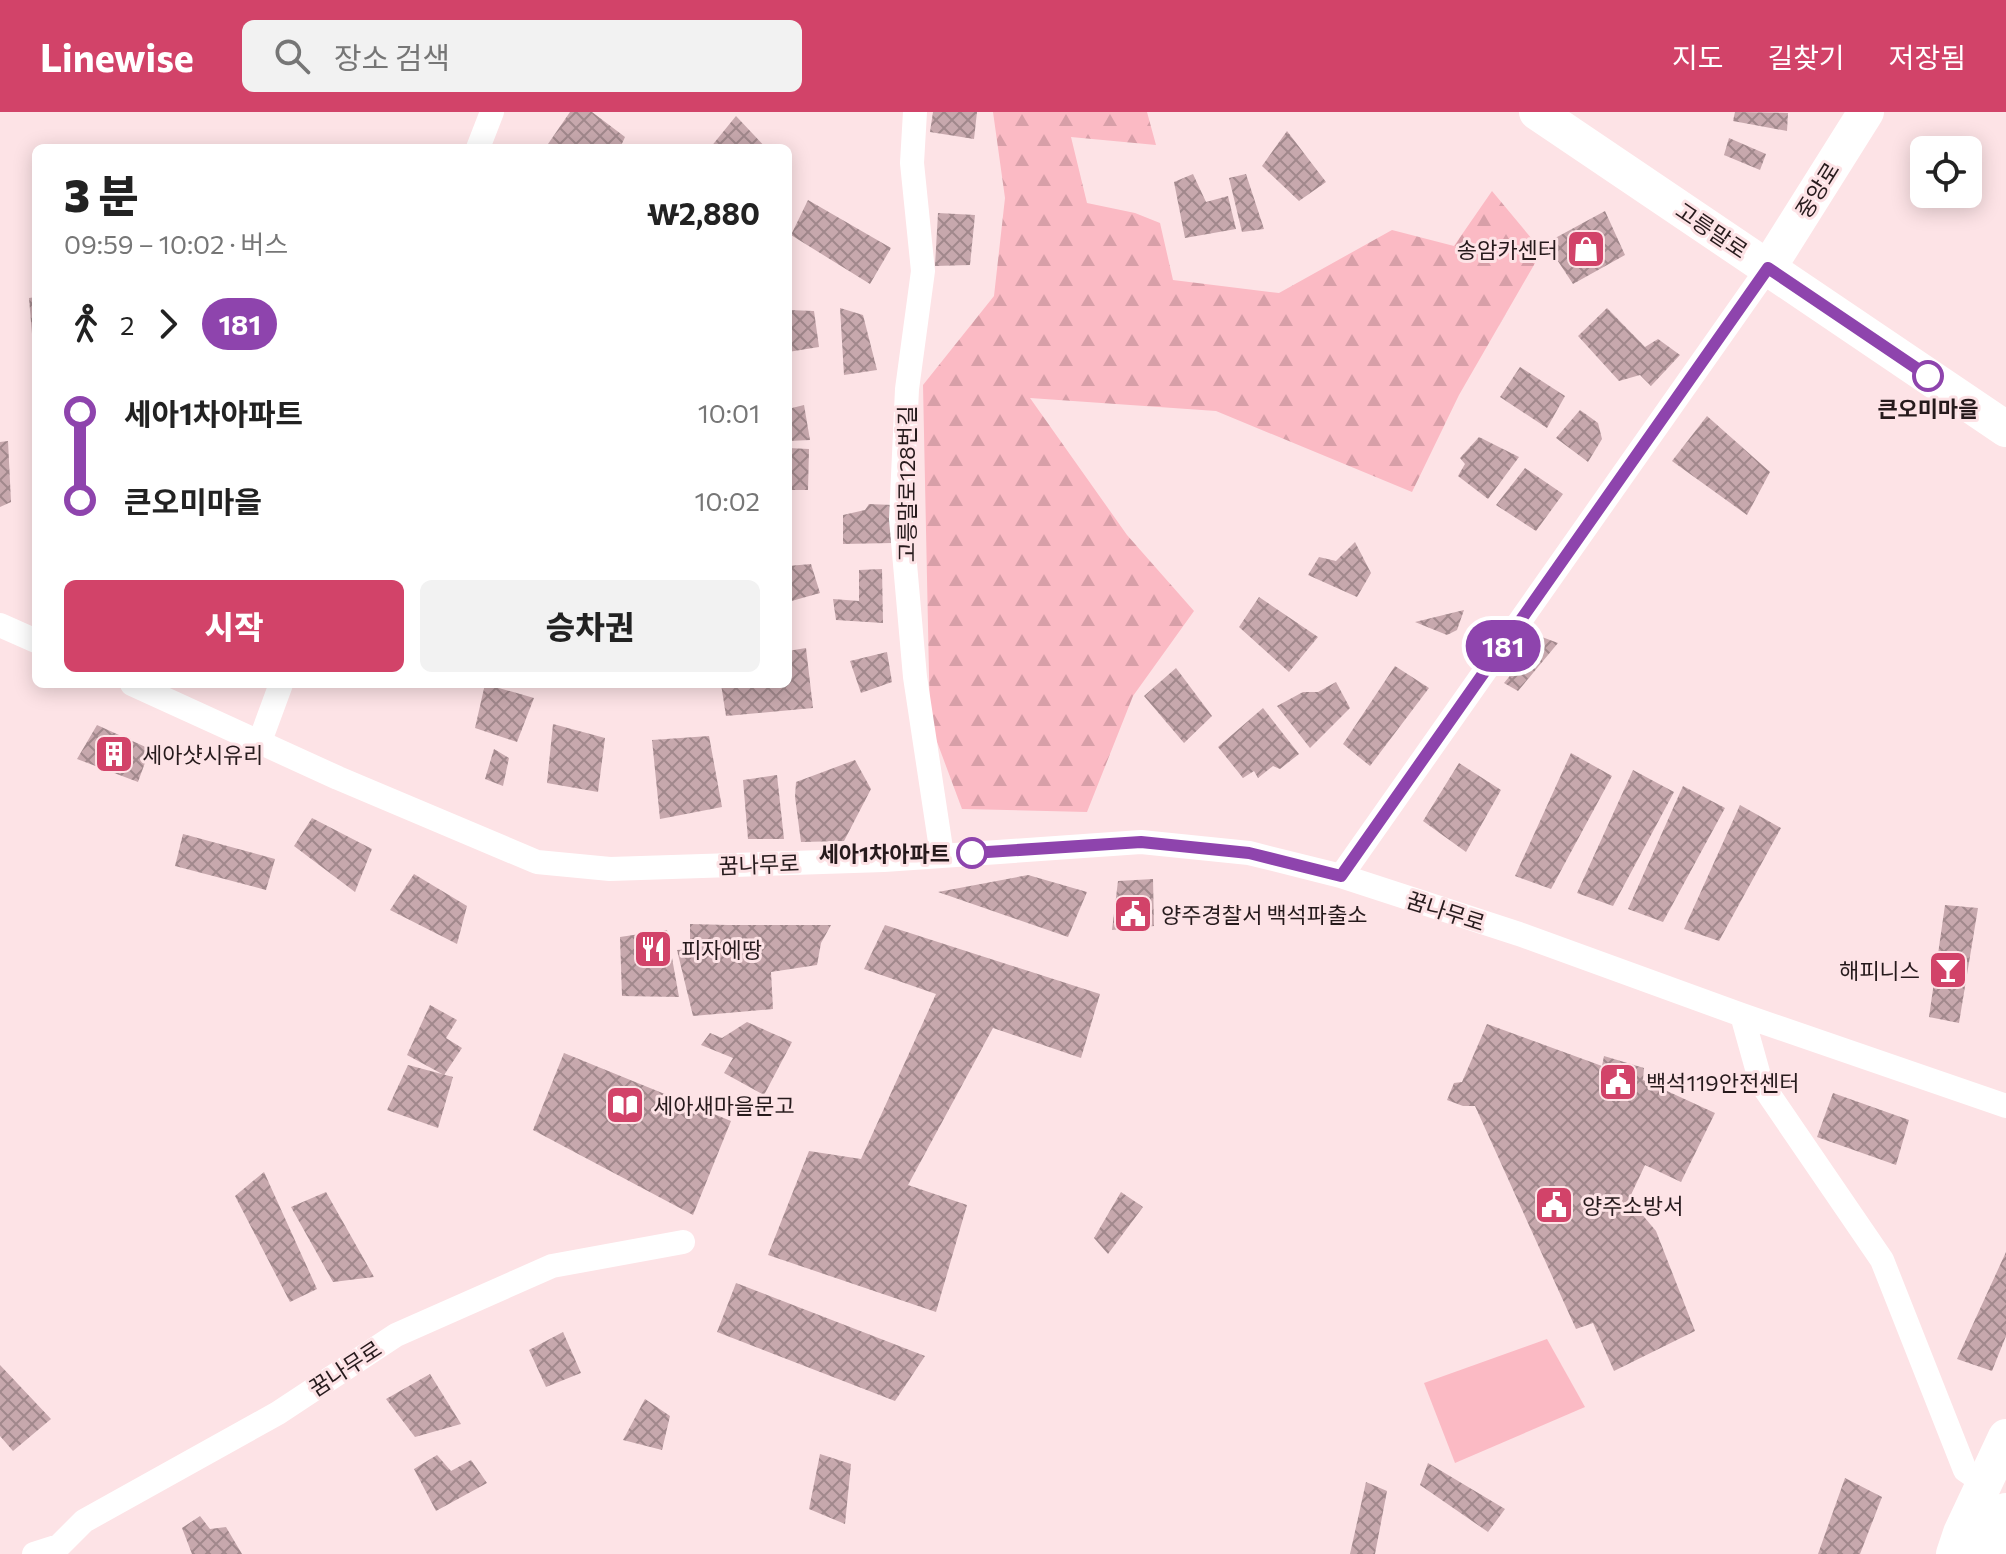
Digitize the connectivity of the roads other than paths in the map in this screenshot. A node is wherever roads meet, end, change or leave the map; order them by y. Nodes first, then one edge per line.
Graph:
1 (492, 112) edge
2 (915, 112) edge
3 (1537, 112) edge
4 (1866, 112) edge
5 (480, 144) edge
6 (1768, 268) junction
7 (2006, 429) edge
8 (0, 625) edge
9 (32, 639) edge
10 (141, 688) edge
11 (280, 688) edge
12 (260, 741) junction
13 (942, 855) junction
14 (1341, 876) junction
15 (1742, 1015) junction
16 (2006, 1106) edge
17 (683, 1242) dead end
18 (2006, 1437) edge
19 (1984, 1483) junction
20 (2006, 1511) edge
21 (34, 1554) edge
22 (1954, 1554) edge
23 (1988, 1554) edge

1 - 5 street
2 - 13 street, 고릉말로128번길
3 - 6 street, 고릉말로
4 - 6 street, 중앙로
6 - 7 street, 고릉말로
6 - 14 street
8 - 9 street
10 - 12 street, 꿈나무로
11 - 12 street
12 - 13 street, 꿈나무로
13 - 14 street, 꿈나무로
14 - 15 street, 꿈나무로
15 - 16 street, 꿈나무로
15 - 19 street
17 - 21 street, 꿈나무로
18 - 19 street
19 - 22 street
20 - 23 street

